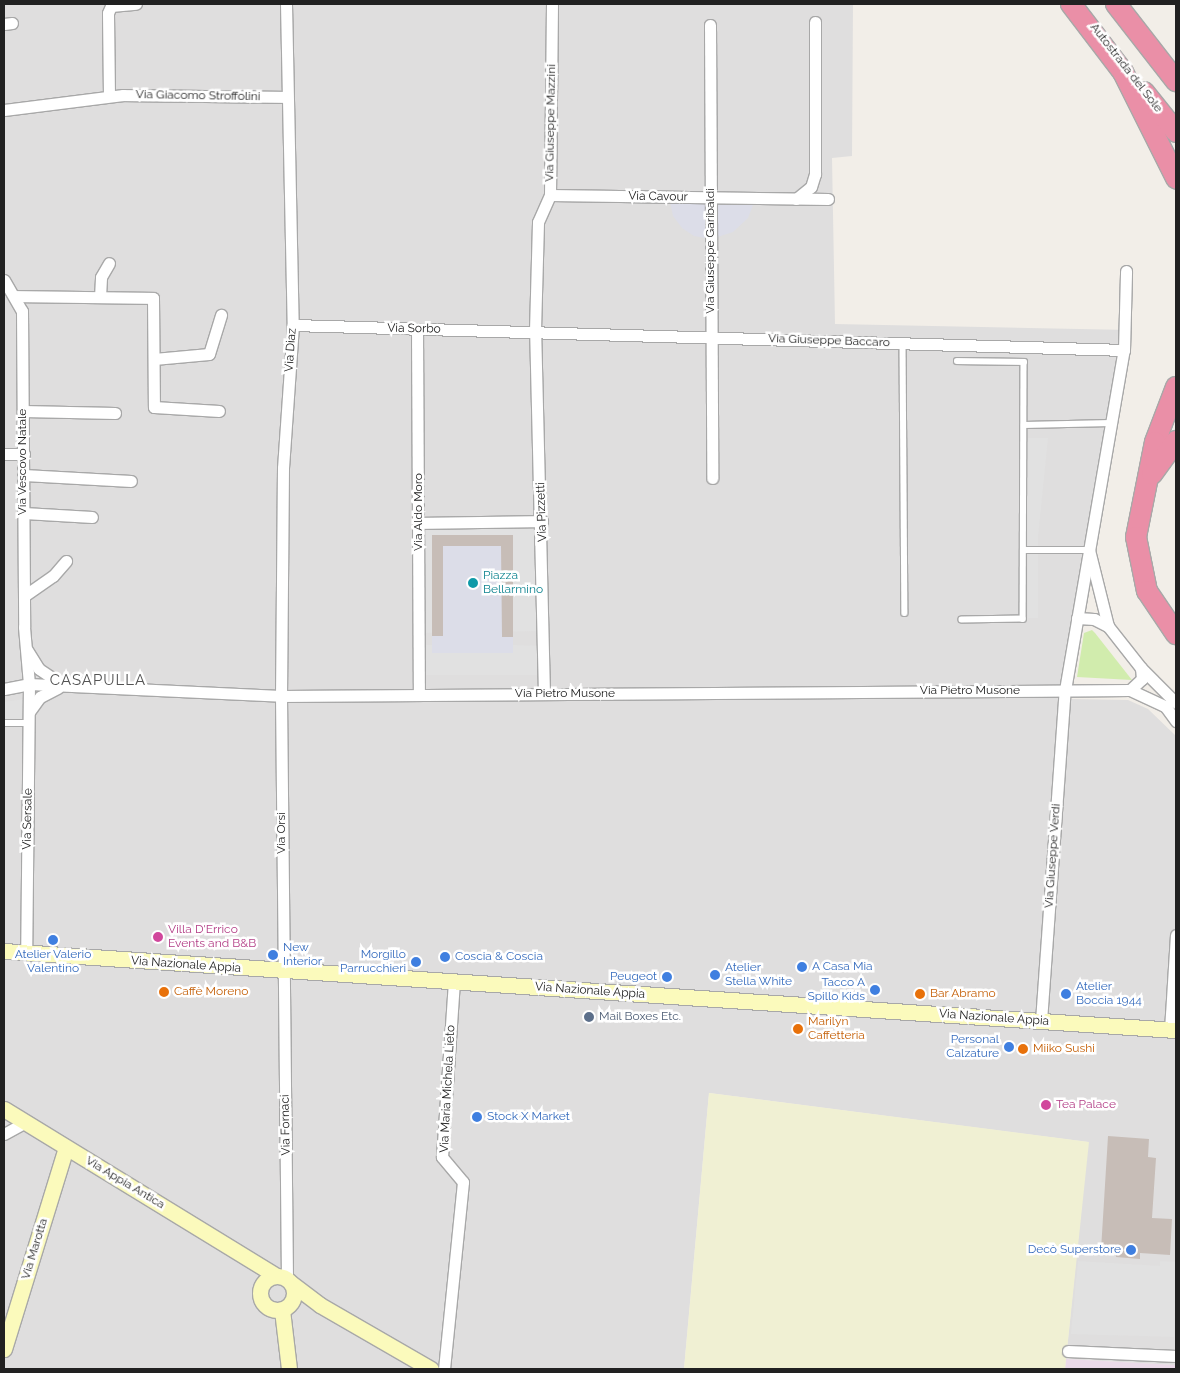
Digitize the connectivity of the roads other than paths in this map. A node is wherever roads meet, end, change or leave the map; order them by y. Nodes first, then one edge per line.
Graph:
1 (136, 4) edge
2 (286, 4) edge
3 (552, 4) edge
4 (1073, 4) edge
5 (1116, 4) edge
6 (1128, 4) edge
7 (815, 22) dead end
8 (710, 25) dead end
9 (1176, 62) edge
10 (1176, 80) edge
11 (109, 96) junction
12 (287, 97) junction
13 (4, 110) edge
14 (1176, 132) edge
15 (1176, 178) edge
16 (550, 195) junction
17 (711, 198) junction
18 (796, 199) junction
19 (828, 199) dead end
20 (109, 263) dead end
21 (1126, 271) dead end
22 (4, 280) edge
23 (15, 296) junction
24 (100, 297) junction
25 (222, 315) dead end
26 (293, 325) junction
27 (417, 330) junction
28 (535, 330) junction
29 (711, 336) junction
30 (903, 344) junction
31 (1124, 350) junction
32 (154, 359) junction
33 (958, 361) dead end
34 (1176, 387) edge
35 (23, 411) junction
36 (219, 411) dead end
37 (115, 413) dead end
38 (1111, 423) junction
39 (1024, 425) junction
40 (1176, 441) edge
41 (4, 454) edge
42 (24, 454) junction
43 (24, 475) junction
44 (712, 478) dead end
45 (1147, 480) junction
46 (130, 481) dead end
47 (24, 513) junction
48 (92, 517) dead end
49 (542, 521) junction
50 (420, 523) junction
51 (1023, 550) junction
52 (1089, 550) junction
53 (66, 561) dead end
54 (24, 596) junction
55 (905, 613) dead end
56 (1077, 618) junction
57 (962, 620) dead end
58 (1108, 626) junction
59 (1176, 634) edge
60 (26, 649) junction
61 (1141, 668) junction
62 (29, 684) junction
63 (1160, 684) junction
64 (64, 686) junction
65 (4, 689) edge
66 (1065, 690) junction
67 (1130, 690) junction
68 (1176, 692) edge
69 (419, 694) junction
70 (544, 694) junction
71 (281, 696) junction
72 (1176, 703) edge
73 (29, 718) junction
74 (1176, 721) edge
75 (4, 723) edge
76 (1176, 934) edge
77 (4, 951) edge
78 (26, 954) junction
79 (283, 970) junction
80 (454, 982) junction
81 (1041, 1021) junction
82 (1173, 1030) edge
83 (4, 1109) edge
84 (26, 1122) junction
85 (4, 1134) edge
86 (66, 1148) junction
87 (244, 1260) junction
88 (285, 1279) junction
89 (262, 1285) junction
90 (294, 1298) junction
91 (320, 1305) junction
92 (282, 1310) junction
93 (4, 1349) edge
94 (1068, 1351) dead end
95 (1176, 1356) edge
96 (289, 1369) edge
97 (431, 1369) edge
98 (444, 1369) edge

1 - 11 street
2 - 12 street, Via Diaz
3 - 16 street, Via Giuseppe Mazzini
4 - 14 highway, Autostrada del Sole
4 - 15 highway
5 - 10 highway
6 - 9 highway
7 - 18 street
8 - 17 street, Via Giuseppe Garibaldi
11 - 12 street, Via Giacomo Stroffolini
11 - 13 street, Via Giacomo Stroffolini
12 - 26 street, Via Diaz
16 - 17 street, Via Cavour
16 - 28 street, Via Giuseppe Mazzini
17 - 18 street, Via Cavour
17 - 29 street, Via Giuseppe Garibaldi
18 - 19 street, Via Cavour
20 - 24 street
21 - 31 street
22 - 23 street, Via Vescovo Natale
23 - 24 street
23 - 35 street, Via Vescovo Natale
24 - 32 street
25 - 32 street
26 - 27 street, Via Sorbo
26 - 71 street, Via Diaz
27 - 28 street, Via Sorbo
27 - 50 street, Via Aldo Moro
28 - 29 street, Via Giuseppe Baccaro
28 - 49 street, Via Pizzetti
29 - 30 street, Via Giuseppe Baccaro
29 - 44 street, Via Giuseppe Garibaldi
30 - 31 street, Via Giuseppe Baccaro
30 - 55 lane
31 - 38 street
32 - 36 street
33 - 39 lane
34 - 45 highway
35 - 37 street
35 - 42 street, Via Vescovo Natale
38 - 39 lane
38 - 52 street
39 - 51 lane
40 - 45 highway
41 - 42 street
42 - 43 street, Via Vescovo Natale
43 - 46 street
43 - 47 street, Via Vescovo Natale
45 - 59 highway
47 - 48 street
47 - 54 street, Via Vescovo Natale
49 - 50 street
49 - 70 street, Via Pizzetti
50 - 69 street, Via Aldo Moro
51 - 52 lane
51 - 57 lane
52 - 56 street
52 - 58 street
53 - 54 street
54 - 60 street, Via Vescovo Natale
56 - 58 street
56 - 66 street
58 - 61 street
60 - 62 street, Via Vescovo Natale
60 - 64 street
61 - 63 street
61 - 67 street
62 - 64 street, Via Pietro Musone
62 - 65 street, Via Pietro Musone
62 - 73 street, Via Sersale
63 - 68 street
63 - 72 street
64 - 71 street, Via Pietro Musone
64 - 73 street, Via Pietro Musone
66 - 67 street, Via Pietro Musone
66 - 70 street, Via Pietro Musone
66 - 81 street, Via Giuseppe Verdi
67 - 74 street
69 - 70 street, Via Pietro Musone
69 - 71 street, Via Pietro Musone
71 - 79 street, Via Orsi
73 - 75 lane
73 - 78 street, Via Sersale
76 - 82 street
77 - 78 main road, Via Nazionale Appia
78 - 79 main road, Via Nazionale Appia
79 - 80 main road, Via Nazionale Appia
79 - 88 street, Via Fornaci
80 - 81 main road, Via Nazionale Appia
80 - 98 street, Via Maria Michela Lieto
81 - 82 main road, Via Nazionale Appia
83 - 84 main road, Via Appia Antica
84 - 85 street
84 - 86 main road, Via Appia Antica
86 - 87 main road, Via Appia Antica
86 - 93 main road, Via Marotta
87 - 88 main road, Via Appia Antica
87 - 89 main road, Via Appia Antica
88 - 89 main road
88 - 90 main road
88 - 91 main road, Via Appia Antica
89 - 92 main road, Via Appia Antica
90 - 91 main road, Via Appia Antica
90 - 92 main road
91 - 97 main road, Via Appia Antica
92 - 96 main road
94 - 95 street

